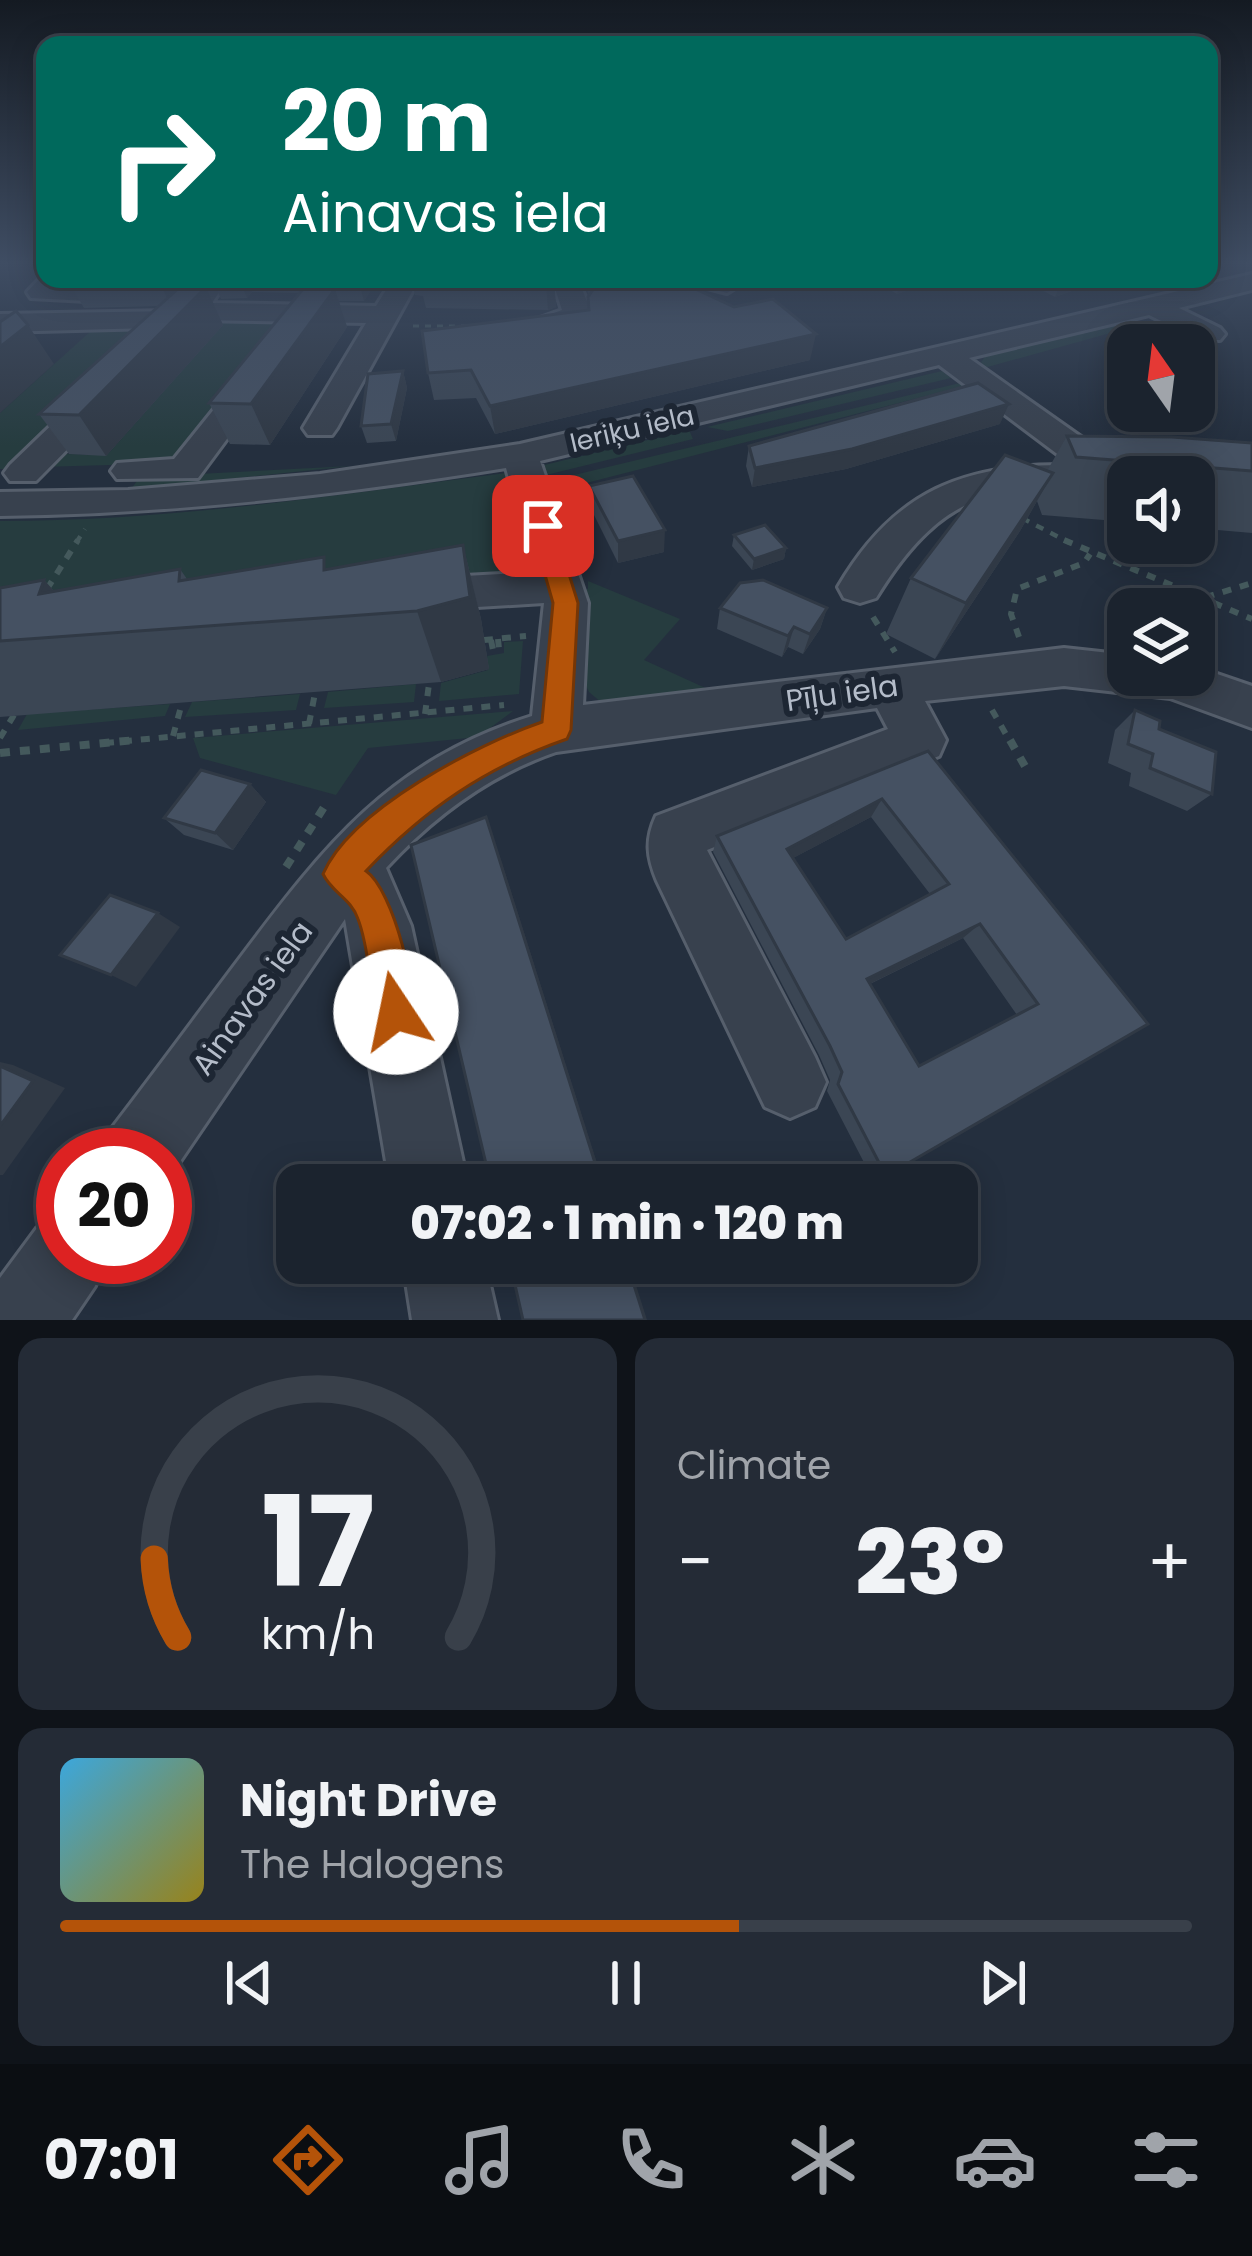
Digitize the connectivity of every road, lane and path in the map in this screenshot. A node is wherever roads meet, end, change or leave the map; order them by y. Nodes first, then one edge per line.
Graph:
1 (0, 323) edge
2 (55, 323) edge
3 (169, 323) edge
4 (299, 323) edge
5 (385, 323) edge
6 (514, 323) edge
7 (561, 323) edge
8 (1128, 323) edge
9 (47, 324) junction
10 (542, 327) joint
11 (13, 352) edge
12 (959, 366) junction
13 (320, 428) dead end
14 (520, 455) junction
15 (1107, 470) edge
16 (1107, 479) edge
17 (8, 484) edge
18 (110, 502) junction
19 (1037, 524) edge
20 (1090, 554) junction
21 (1252, 583) edge
22 (562, 586) junction
23 (860, 587) joint
24 (1182, 588) edge
25 (1215, 595) edge
26 (42, 598) edge
27 (370, 598) edge
28 (1215, 602) edge
29 (1252, 619) edge
30 (1040, 668) junction
31 (1107, 673) edge
32 (971, 676) junction
33 (429, 684) dead end
34 (903, 684) junction
35 (315, 692) dead end
36 (1215, 693) edge
37 (182, 703) dead end
38 (1252, 706) edge
39 (425, 714) junction
40 (14, 715) dead end
41 (557, 720) junction
42 (309, 725) junction
43 (173, 736) junction
44 (0, 737) edge
45 (0, 753) edge
46 (1026, 768) dead end
47 (340, 874) junction
48 (790, 1082) dead end
49 (158, 1128) edge
50 (425, 1164) edge
51 (47, 1284) edge
52 (448, 1284) edge
53 (21, 1320) edge
54 (455, 1320) edge

1 - 9 street
2 - 9 street
3 - 17 street
4 - 17 street
5 - 13 street
6 - 10 path
7 - 10 street
8 - 12 street, Ieriķu iela
9 - 11 street
12 - 14 street, Ieriķu iela
12 - 15 street
14 - 18 street, Ieriķu iela
14 - 22 street
16 - 23 street
17 - 18 street, Ieriķu iela
18 - 26 path
19 - 20 path
20 - 24 path
20 - 30 path
21 - 25 path
22 - 27 street
22 - 41 street
23 - 34 path
28 - 29 path
30 - 31 street, Pīļu iela
30 - 32 street, Pīļu iela
32 - 34 street, Pīļu iela
32 - 46 path
33 - 39 path
34 - 41 street, Pīļu iela
34 - 48 street
35 - 42 path
36 - 38 street
37 - 43 path
39 - 41 path
39 - 42 path
40 - 44 path
41 - 47 street, Ainavas iela
42 - 43 path
43 - 45 path
47 - 49 street, Ainavas iela
47 - 50 street
51 - 53 street
52 - 54 street

